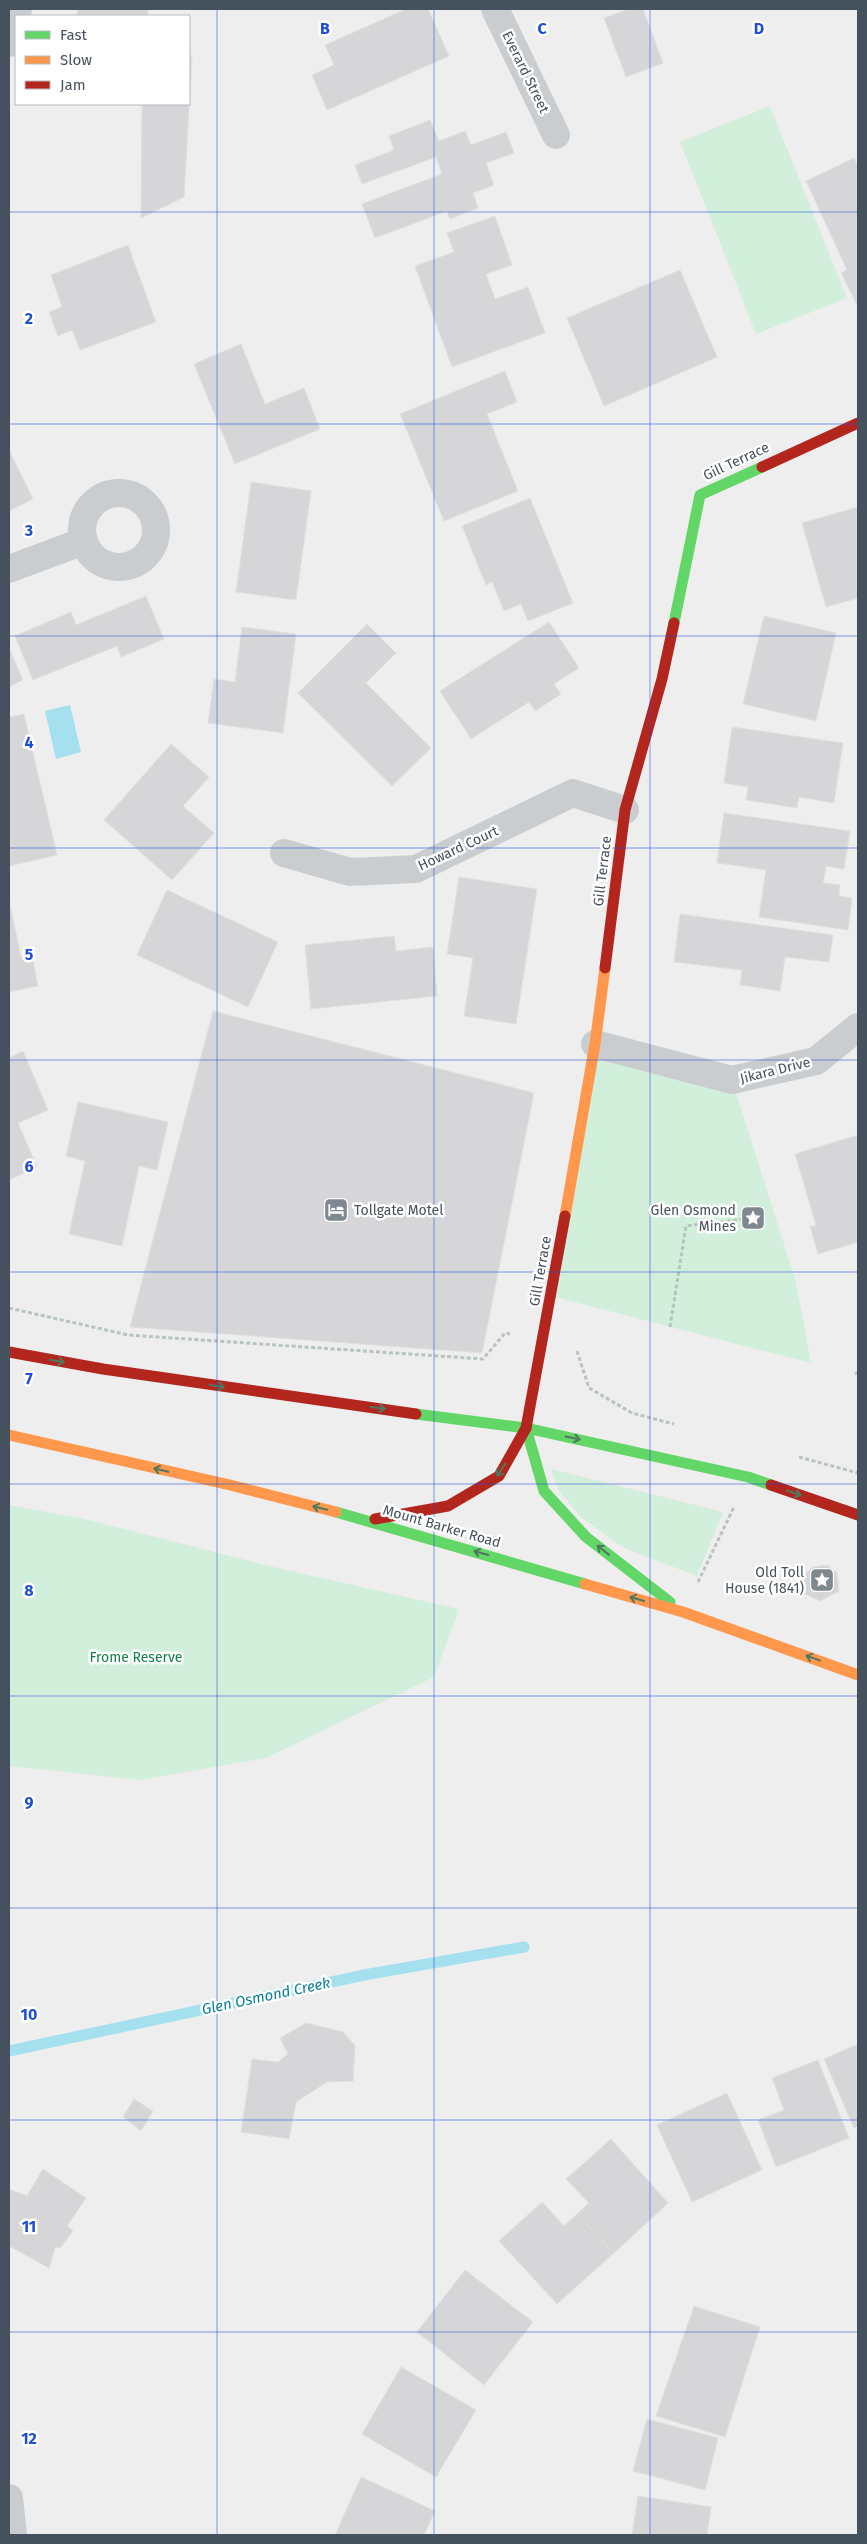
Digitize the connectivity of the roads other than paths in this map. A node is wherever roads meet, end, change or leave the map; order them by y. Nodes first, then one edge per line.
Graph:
1 (495, 9) edge
2 (15, 20) edge
3 (9, 43) edge
4 (556, 135) dead end
5 (858, 423) edge
6 (84, 541) dead end
7 (9, 569) edge
8 (625, 810) junction
9 (284, 853) dead end
10 (858, 1027) edge
11 (595, 1044) junction
12 (9, 1352) edge
13 (526, 1428) junction
14 (9, 1436) edge
15 (858, 1515) edge
16 (367, 1520) junction
17 (683, 1612) junction
18 (858, 1675) edge
19 (9, 2498) edge
20 (13, 2535) edge

1 - 4 street, Everard Street
2 - 3 street
5 - 8 main road, Gill Terrace
6 - 7 street
8 - 9 street, Howard Court
8 - 11 main road, Gill Terrace
10 - 11 street, Jikara Drive
11 - 13 main road, Gill Terrace
12 -> 13 main road
13 -> 15 main road
13 -> 16 main road
17 -> 13 main road
16 -> 14 main road, Mount Barker Road
17 -> 16 main road, Mount Barker Road
18 -> 17 main road, Mount Barker Road
19 - 20 street

